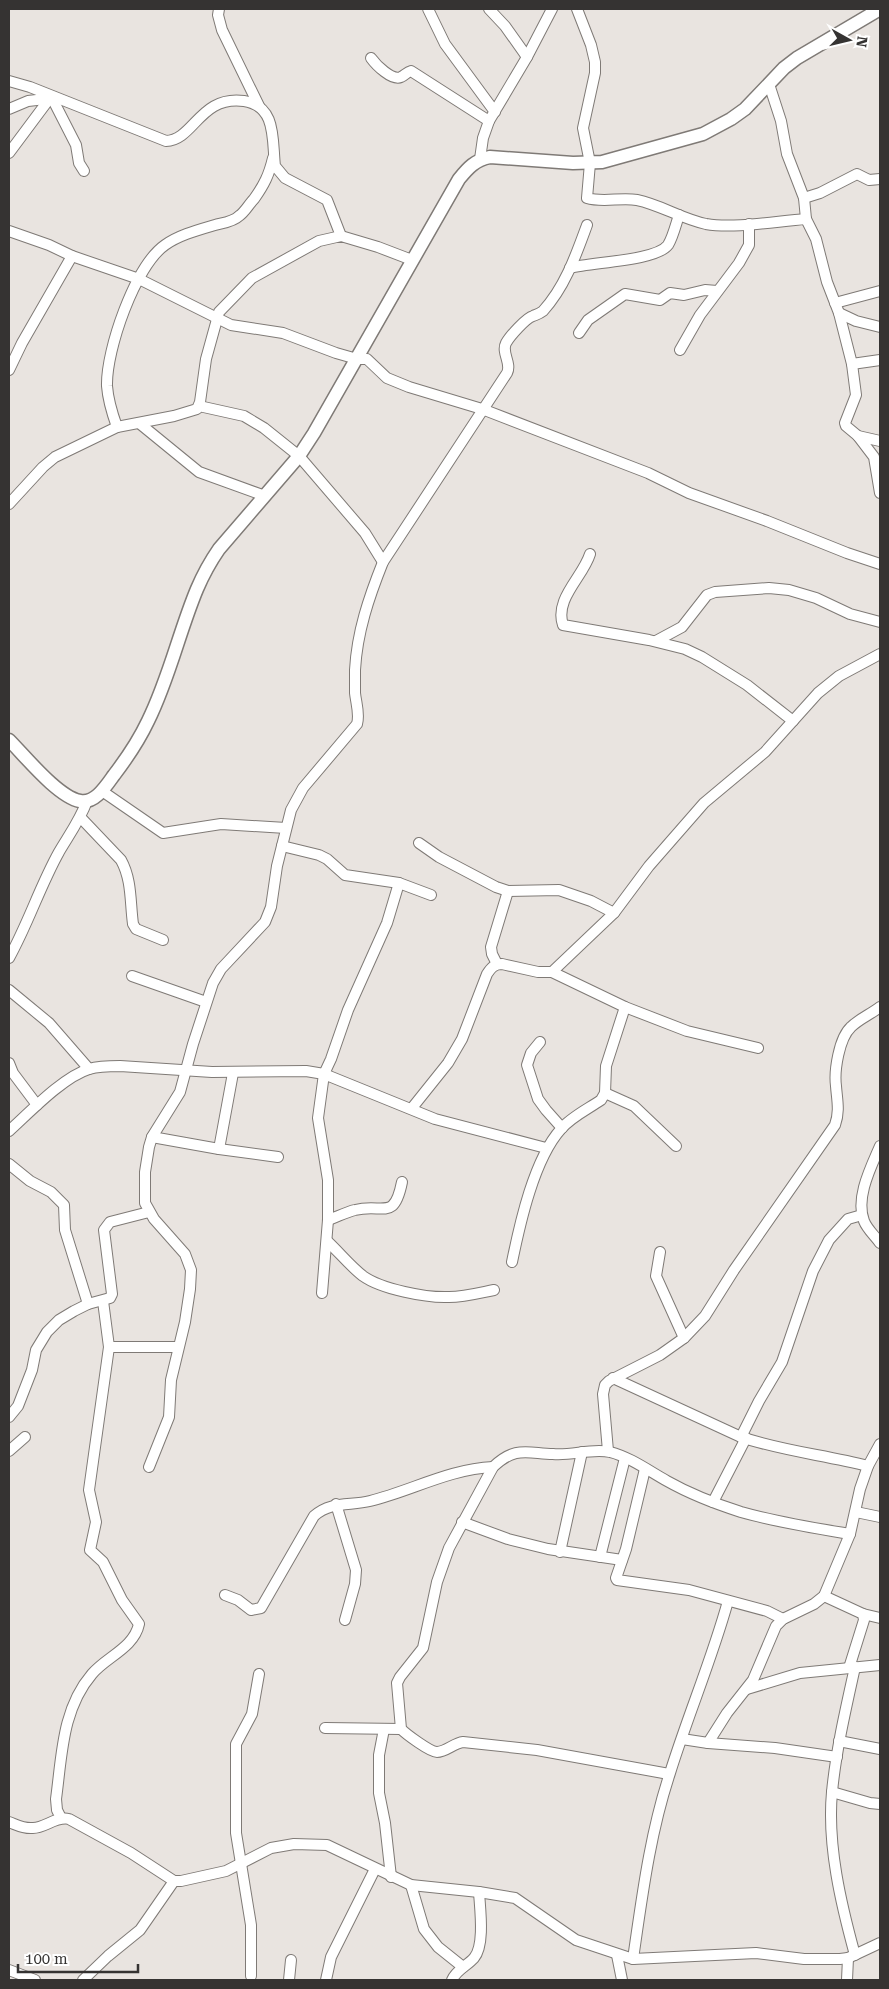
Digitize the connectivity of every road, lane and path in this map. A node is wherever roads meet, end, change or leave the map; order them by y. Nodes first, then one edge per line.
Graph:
1 (219, 9) edge
2 (428, 9) edge
3 (489, 9) edge
4 (552, 9) edge
5 (577, 9) edge
6 (880, 9) edge
7 (526, 57) junction
8 (372, 58) dead end
9 (9, 81) edge
10 (769, 84) junction
11 (52, 98) junction
12 (259, 106) junction
13 (9, 109) edge
14 (492, 117) junction
15 (9, 153) edge
16 (274, 153) junction
17 (480, 159) junction
18 (590, 163) junction
19 (84, 172) dead end
20 (880, 179) edge
21 (804, 198) junction
22 (679, 215) junction
23 (806, 219) junction
24 (749, 224) junction
25 (587, 225) dead end
26 (9, 231) edge
27 (341, 236) junction
28 (72, 256) junction
29 (412, 260) junction
30 (570, 268) junction
31 (139, 279) junction
32 (717, 291) junction
33 (880, 291) edge
34 (835, 303) junction
35 (839, 313) junction
36 (216, 318) junction
37 (880, 327) edge
38 (579, 333) dead end
39 (680, 350) dead end
40 (357, 359) junction
41 (880, 360) edge
42 (852, 364) junction
43 (9, 370) edge
44 (199, 406) junction
45 (482, 409) junction
46 (140, 423) junction
47 (117, 426) junction
48 (858, 436) junction
49 (880, 441) edge
50 (299, 456) junction
51 (880, 493) edge
52 (265, 496) junction
53 (9, 504) edge
54 (590, 554) dead end
55 (383, 562) junction
56 (880, 564) edge
57 (880, 622) edge
58 (656, 641) junction
59 (880, 654) edge
60 (793, 721) junction
61 (9, 740) edge
62 (102, 791) junction
63 (87, 801) junction
64 (81, 818) junction
65 (286, 828) junction
66 (419, 843) dead end
67 (282, 846) junction
68 (399, 884) junction
69 (508, 891) junction
70 (431, 895) dead end
71 (614, 913) junction
72 (13, 940) edge
73 (164, 940) dead end
74 (9, 958) edge
75 (497, 964) junction
76 (552, 972) junction
77 (132, 976) dead end
78 (9, 990) edge
79 (206, 1002) junction
80 (625, 1007) junction
81 (880, 1007) edge
82 (540, 1042) dead end
83 (758, 1048) dead end
84 (9, 1063) edge
85 (89, 1069) junction
86 (186, 1070) junction
87 (233, 1073) junction
88 (324, 1074) junction
89 (605, 1093) junction
90 (37, 1105) junction
91 (412, 1108) junction
92 (562, 1128) junction
93 (9, 1132) edge
94 (152, 1137) junction
95 (676, 1146) dead end
96 (880, 1146) edge
97 (546, 1148) junction
98 (219, 1149) junction
99 (278, 1156) dead end
100 (9, 1164) edge
101 (402, 1182) dead end
102 (149, 1212) junction
103 (862, 1215) junction
104 (328, 1220) junction
105 (327, 1241) junction
106 (880, 1243) edge
107 (660, 1252) dead end
108 (512, 1262) dead end
109 (494, 1290) dead end
110 (322, 1293) dead end
111 (103, 1301) junction
112 (88, 1304) junction
113 (684, 1338) junction
114 (109, 1346) junction
115 (178, 1347) junction
116 (613, 1378) junction
117 (9, 1417) edge
118 (25, 1437) dead end
119 (743, 1438) junction
120 (880, 1444) edge
121 (9, 1451) edge
122 (608, 1451) junction
123 (582, 1452) junction
124 (625, 1458) junction
125 (149, 1466) dead end
126 (868, 1466) junction
127 (493, 1467) junction
128 (645, 1469) junction
129 (713, 1502) junction
130 (336, 1504) junction
131 (856, 1512) junction
132 (880, 1517) edge
133 (462, 1522) junction
134 (850, 1534) junction
135 (560, 1552) junction
136 (600, 1557) junction
137 (622, 1560) junction
138 (225, 1595) dead end
139 (824, 1596) junction
140 (728, 1601) junction
141 (864, 1614) junction
142 (880, 1618) edge
143 (783, 1619) junction
144 (345, 1620) dead end
145 (880, 1665) edge
146 (852, 1667) junction
147 (259, 1674) dead end
148 (747, 1689) junction
149 (325, 1728) dead end
150 (384, 1729) junction
151 (401, 1729) junction
152 (682, 1739) junction
153 (839, 1741) junction
154 (708, 1743) junction
155 (880, 1749) edge
156 (837, 1757) junction
157 (669, 1774) junction
158 (832, 1792) junction
159 (880, 1804) edge
160 (61, 1818) junction
161 (9, 1822) edge
162 (240, 1864) junction
163 (375, 1869) junction
164 (390, 1877) junction
165 (174, 1880) junction
166 (411, 1885) junction
167 (479, 1892) junction
168 (880, 1943) edge
169 (617, 1955) junction
170 (851, 1957) junction
171 (633, 1959) junction
172 (291, 1960) dead end
173 (464, 1967) junction
174 (9, 1970) edge
175 (251, 1976) dead end
176 (35, 1980) edge
177 (83, 1980) edge
178 (288, 1980) edge
179 (326, 1980) edge
180 (452, 1980) edge
181 (622, 1980) edge
182 (847, 1980) edge

1 - 12 street
2 - 14 street
3 - 7 street
4 - 7 street
5 - 18 street
6 - 10 street
7 - 14 street
8 - 14 street
9 - 11 street
10 - 18 street
10 - 21 street
11 - 12 street
11 - 13 street
11 - 15 street
11 - 19 street
12 - 16 street
14 - 17 street
16 - 27 street
16 - 31 street
17 - 18 street
17 - 29 street
18 - 22 street
20 - 21 street
21 - 23 street
22 - 24 street
22 - 30 street
23 - 24 street
23 - 34 street
24 - 32 street
25 - 30 street
26 - 28 street
27 - 29 street
27 - 36 street
28 - 31 street
28 - 43 street
29 - 40 street
30 - 45 street
31 - 36 street
31 - 47 street
32 - 38 street
32 - 39 street
33 - 34 street
34 - 35 street
35 - 37 street
35 - 42 street
36 - 40 street
36 - 44 street
40 - 45 street
40 - 50 street
41 - 42 street
42 - 48 street
44 - 46 street
44 - 50 street
45 - 55 street
45 - 56 street
46 - 47 street
46 - 52 street
47 - 53 street
48 - 49 street
48 - 51 street
50 - 52 street
50 - 55 street
52 - 62 street
54 - 58 street
55 - 65 street
57 - 58 street
58 - 60 street
59 - 60 street
60 - 71 street
61 - 63 street
62 - 63 street
62 - 65 street
63 - 64 street
64 - 72 street
64 - 73 street
65 - 67 street
66 - 69 street
67 - 68 street
67 - 79 street
68 - 70 street
68 - 88 street
69 - 71 street
69 - 75 street
71 - 76 street
72 - 74 street
75 - 76 street
75 - 91 street
76 - 80 street
77 - 79 street
78 - 85 street
79 - 86 street
80 - 83 street
80 - 89 street
81 - 113 street
82 - 92 street
84 - 90 street
85 - 86 street
85 - 90 street
86 - 87 street
86 - 94 street
87 - 88 street
87 - 98 street
88 - 91 street
88 - 104 street
89 - 92 street
89 - 95 street
90 - 93 street
91 - 97 street
92 - 97 street
94 - 98 street
94 - 102 street
96 - 103 street
97 - 108 street
98 - 99 street
100 - 112 street
101 - 104 street
102 - 111 street
102 - 115 street
103 - 106 street
103 - 119 street
104 - 105 street
105 - 109 street
105 - 110 street
107 - 113 street
111 - 112 street
111 - 114 street
112 - 117 street
113 - 116 street
114 - 115 street
114 - 160 street
115 - 125 street
116 - 119 street
116 - 122 street
118 - 121 street
119 - 126 street
119 - 129 street
120 - 126 street
122 - 123 street
122 - 124 street
123 - 127 street
123 - 135 street
124 - 128 street
124 - 136 street
126 - 131 street
127 - 130 street
127 - 133 street
128 - 129 street
128 - 137 street
129 - 134 street
130 - 138 street
130 - 144 street
131 - 132 street
131 - 134 street
133 - 135 street
133 - 151 street
134 - 139 street
135 - 136 street
136 - 137 street
137 - 140 street
139 - 141 street
139 - 143 street
140 - 143 street
140 - 152 street
141 - 142 street
141 - 146 street
143 - 148 street
145 - 146 street
146 - 148 street
146 - 153 street
147 - 162 street
148 - 154 street
149 - 150 street
150 - 151 street
150 - 164 street
151 - 157 street
152 - 154 street
152 - 157 street
153 - 155 street
153 - 156 street
154 - 156 street
156 - 158 street
157 - 171 street
158 - 159 street
158 - 170 street
160 - 161 street
160 - 165 street
162 - 163 street
162 - 165 street
162 - 175 street
163 - 164 street
163 - 179 street
164 - 166 street
165 - 177 street
166 - 167 street
166 - 173 street
167 - 169 street
167 - 173 street
168 - 170 street
169 - 171 street
169 - 181 street
170 - 171 street
170 - 182 street
172 - 178 street
173 - 180 street
174 - 176 street

